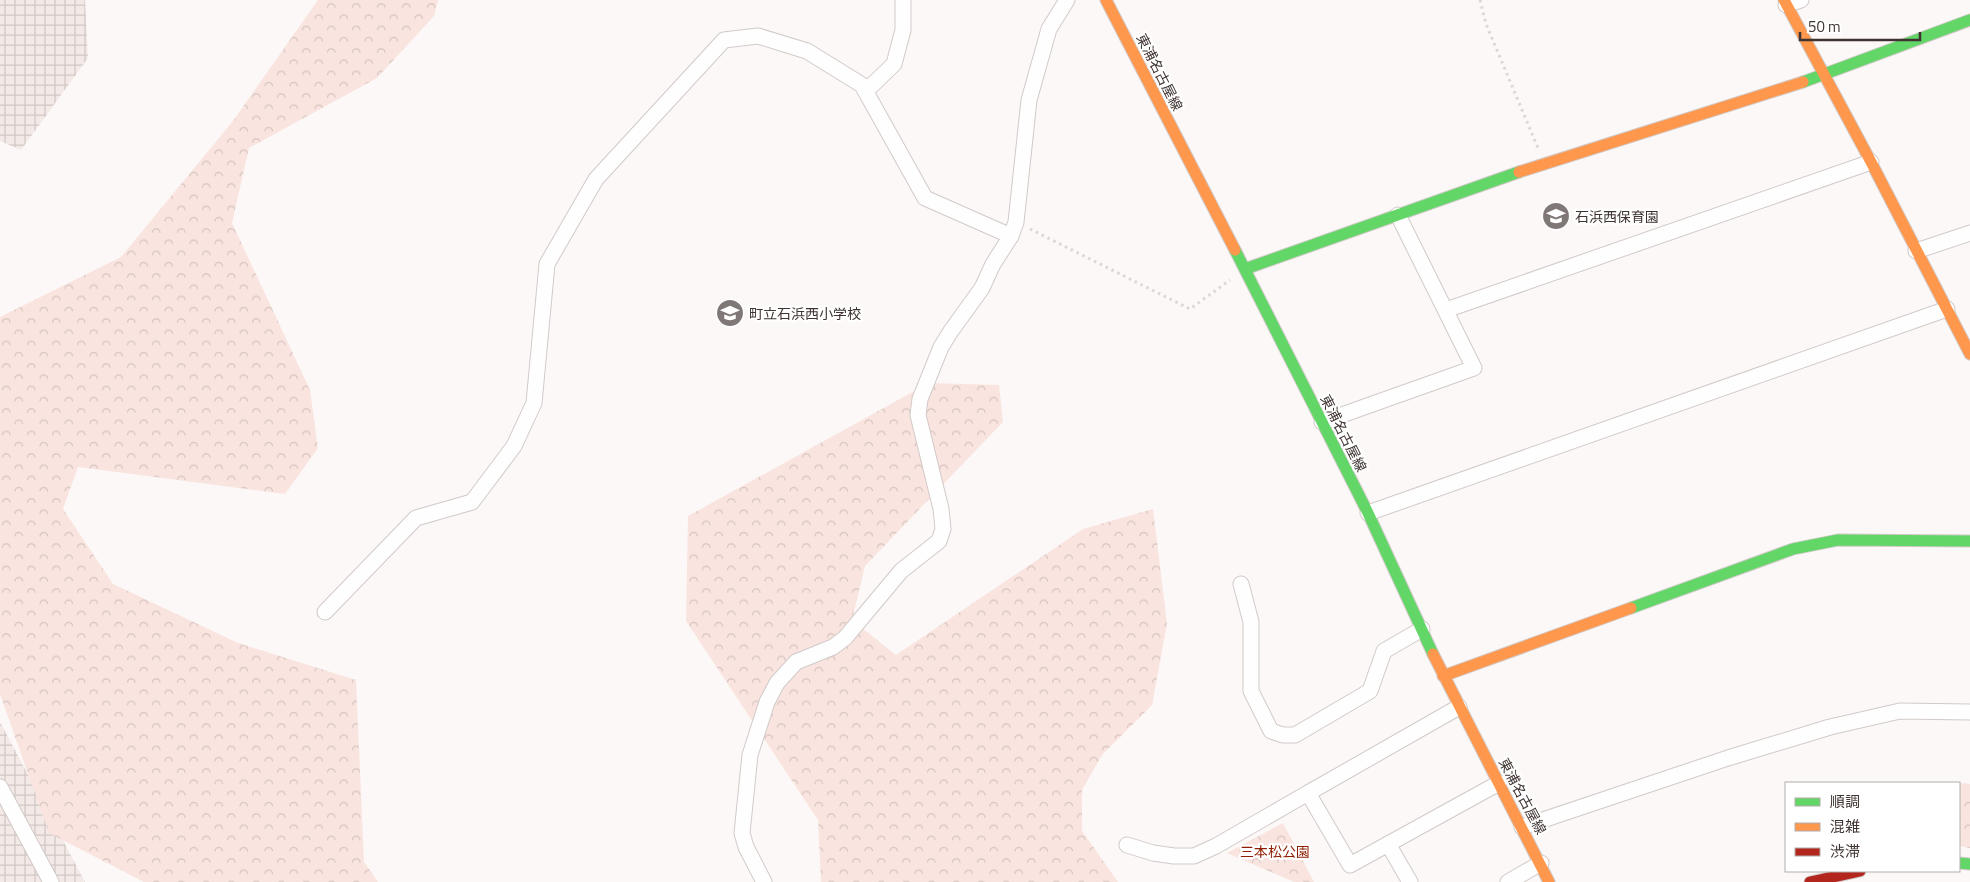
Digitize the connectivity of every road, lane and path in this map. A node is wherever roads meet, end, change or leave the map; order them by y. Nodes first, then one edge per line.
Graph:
1 (903, 0) edge
2 (1067, 0) edge
3 (1106, 0) edge
4 (1480, 0) edge
5 (1791, 2) edge
6 (1969, 24) edge
7 (1824, 75) junction
8 (866, 91) junction
9 (1871, 162) junction
10 (1545, 163) junction
11 (1398, 215) junction
12 (1013, 229) junction
13 (1970, 233) edge
14 (1916, 251) junction
15 (1245, 269) junction
16 (1947, 309) junction
17 (1446, 310) junction
18 (1968, 344) edge
19 (1322, 422) junction
20 (1368, 513) junction
21 (1970, 541) edge
22 (1241, 584) dead end
23 (324, 612) dead end
24 (1422, 630) junction
25 (1443, 676) junction
26 (1459, 706) junction
27 (1970, 712) edge
28 (1500, 783) junction
29 (0, 787) edge
30 (1308, 793) junction
31 (1522, 827) junction
32 (1388, 844) junction
33 (1127, 845) dead end
34 (1541, 863) junction
35 (1855, 872) edge
36 (51, 882) edge
37 (764, 882) edge
38 (1410, 882) edge
39 (1508, 882) edge
40 (1549, 882) edge
41 (1810, 882) edge

1 - 8 street
2 - 12 street
3 - 15 street, 東浦名古屋線
4 - 10 path
5 - 7 street
6 - 7 street
7 - 9 street
7 - 10 street
8 - 12 street
8 - 23 street
9 - 14 street
9 - 17 street
10 - 11 street
11 - 15 street
11 - 17 street
12 - 15 path
12 - 37 street
13 - 14 street
14 - 16 street
15 - 19 street, 東浦名古屋線
16 - 18 street
16 - 20 street
17 - 19 street
19 - 20 street, 東浦名古屋線
20 - 24 street, 東浦名古屋線
21 - 25 street
22 - 24 street
24 - 25 street, 東浦名古屋線
25 - 26 street, 東浦名古屋線
26 - 28 street, 東浦名古屋線
26 - 30 street
27 - 31 street
28 - 31 street, 東浦名古屋線
28 - 32 street
29 - 36 street
30 - 32 street
30 - 33 street
31 - 34 street, 東浦名古屋線
32 - 38 street
34 - 39 street
34 - 40 street, 東浦名古屋線
35 - 41 street

